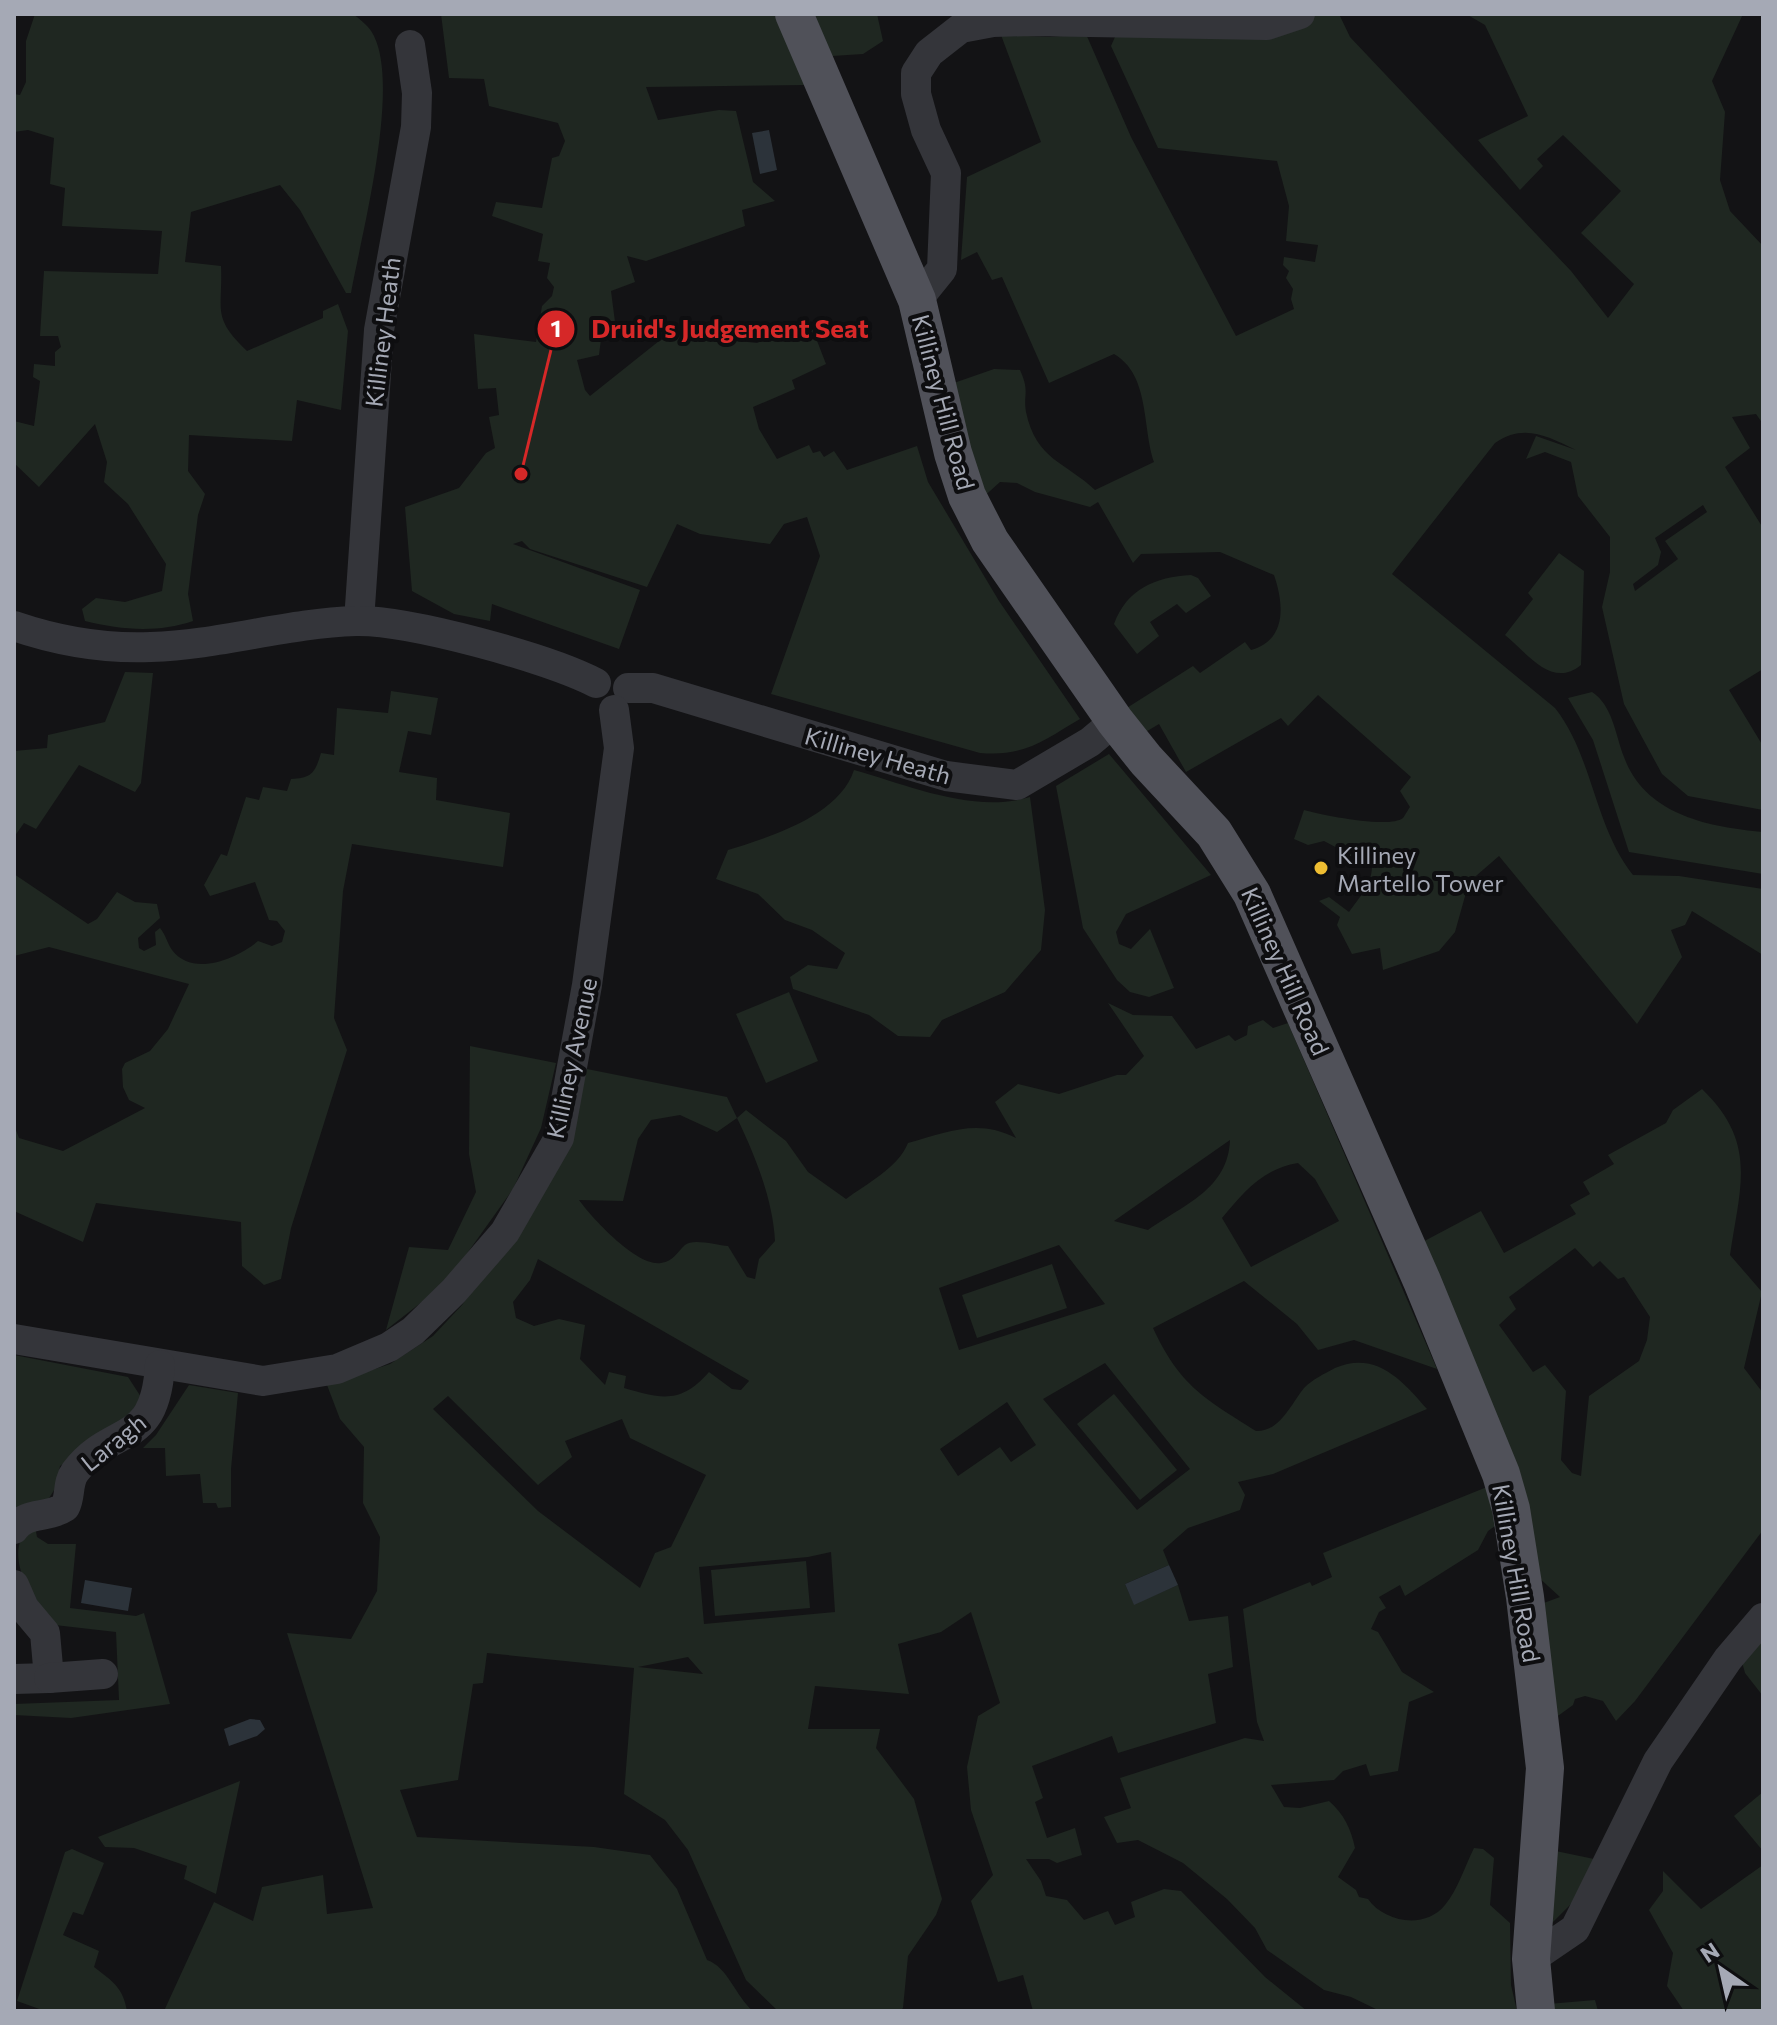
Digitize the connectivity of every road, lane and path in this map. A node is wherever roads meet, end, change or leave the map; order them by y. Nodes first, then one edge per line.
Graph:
1 (794, 14) edge
2 (1300, 14) edge
3 (410, 45) dead end
4 (917, 300) junction
5 (359, 621) junction
6 (14, 626) edge
7 (621, 699) junction
8 (1115, 721) junction
9 (14, 1339) edge
10 (160, 1365) junction
11 (14, 1529) edge
12 (14, 1585) edge
13 (1763, 1618) edge
14 (103, 1674) dead end
15 (49, 1678) junction
16 (14, 1679) edge
17 (1531, 1959) junction
18 (1536, 2011) edge

1 - 4 main road, Killiney Hill Road
2 - 4 street
3 - 5 street, Killiney Heath
4 - 8 main road, Killiney Hill Road
5 - 6 street
5 - 7 street
7 - 8 street, Killiney Heath
7 - 10 street, Killiney Avenue
8 - 17 main road, Killiney Hill Road
9 - 10 street, Killiney Avenue
10 - 11 street, Laragh
12 - 15 street
13 - 17 street
14 - 15 street
15 - 16 street
17 - 18 main road, Killiney Hill Road

